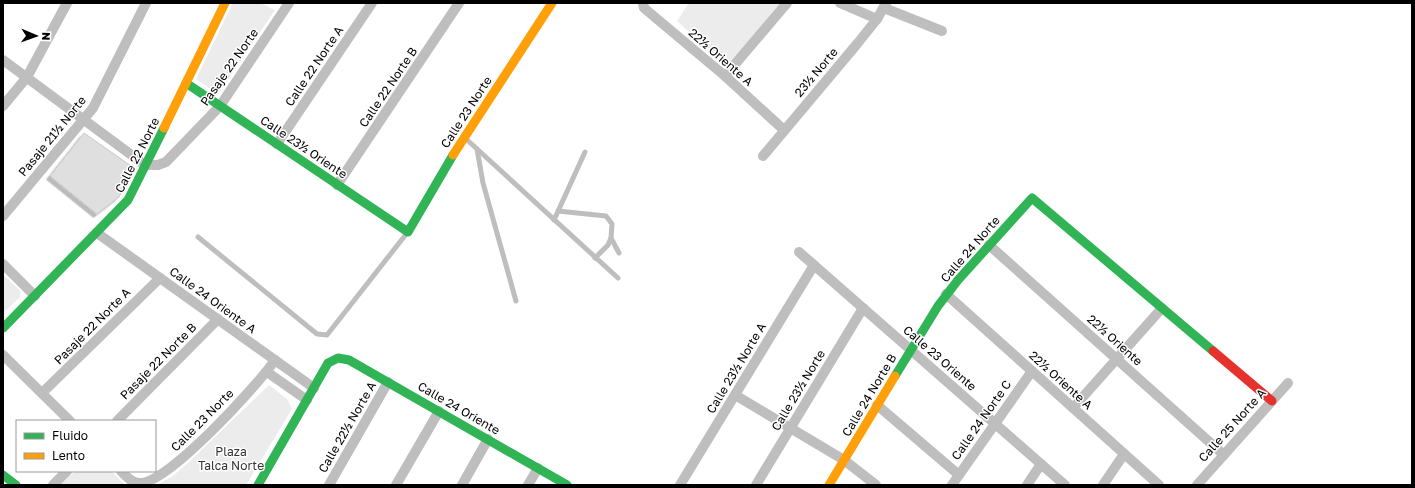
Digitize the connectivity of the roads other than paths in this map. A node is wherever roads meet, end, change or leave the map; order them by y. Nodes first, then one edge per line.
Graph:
1 (67, 3) edge
2 (146, 3) edge
3 (225, 3) edge
4 (289, 3) edge
5 (372, 3) edge
6 (460, 3) edge
7 (643, 3) edge
8 (787, 3) edge
9 (840, 3) edge
10 (549, 5) edge
11 (885, 5) edge
12 (877, 19) junction
13 (942, 31) dead end
14 (3, 60) edge
15 (725, 76) junction
16 (27, 78) junction
17 (186, 83) junction
18 (3, 106) edge
19 (220, 106) junction
20 (83, 119) junction
21 (784, 130) junction
22 (464, 137) junction
23 (277, 144) junction
24 (477, 149) junction
25 (585, 152) dead end
26 (763, 156) dead end
27 (145, 165) junction
28 (337, 185) junction
29 (558, 211) junction
30 (3, 216) edge
31 (554, 220) junction
32 (408, 232) junction
33 (97, 233) junction
34 (198, 237) dead end
35 (611, 238) junction
36 (989, 245) junction
37 (799, 252) dead end
38 (619, 253) dead end
39 (596, 258) junction
40 (3, 264) edge
41 (814, 265) junction
42 (160, 278) junction
43 (618, 278) dead end
44 (946, 294) junction
45 (35, 296) junction
46 (516, 301) dead end
47 (863, 308) junction
48 (1162, 308) junction
49 (929, 318) joint
50 (218, 319) junction
51 (3, 328) edge
52 (911, 350) junction
53 (3, 355) edge
54 (1117, 359) junction
55 (275, 360) junction
56 (1032, 371) junction
57 (267, 372) junction
58 (388, 382) junction
59 (1288, 383) dead end
60 (314, 388) junction
61 (42, 394) junction
62 (735, 396) junction
63 (307, 400) junction
64 (1272, 401) junction
65 (877, 405) junction
66 (1073, 408) junction
67 (439, 411) junction
68 (69, 420) edge
69 (118, 420) edge
70 (994, 423) junction
71 (790, 428) junction
72 (488, 439) junction
73 (1124, 454) junction
74 (1224, 454) junction
75 (844, 460) junction
76 (1041, 464) junction
77 (538, 468) junction
78 (66, 472) edge
79 (122, 472) edge
80 (3, 475) edge
81 (959, 475) junction
82 (16, 485) edge
83 (53, 485) edge
84 (258, 485) edge
85 (329, 485) edge
86 (396, 485) edge
87 (462, 485) edge
88 (528, 485) edge
89 (567, 485) edge
90 (680, 485) edge
91 (756, 485) edge
92 (829, 485) edge
93 (876, 485) edge
94 (952, 485) edge
95 (1027, 485) edge
96 (1065, 485) edge
97 (1103, 485) edge
98 (1159, 485) edge
99 (1197, 485) edge

1 - 16 street
2 - 20 street, Pasaje 21½ Norte
3 - 17 street, Calle 22 Norte
4 - 19 street, Pasaje 22 Norte
5 - 23 street, Calle 22 Norte A
6 - 28 street, Calle 22 Norte B
7 - 15 street, 22½ Oriente A
8 - 15 street
9 - 12 street
10 - 22 street, Calle 23 Norte
11 - 12 street, 23½ Norte
11 - 13 street
12 - 21 street, 23½ Norte
14 - 16 street
15 - 21 street, 22½ Oriente A
16 - 18 street
16 - 20 street
17 - 19 street, Calle 23½ Oriente
17 - 27 street, Calle 22 Norte
19 - 23 street, Calle 23½ Oriente
19 - 27 street, Pasaje 22 Norte
20 - 27 street
20 - 30 street, Pasaje 21½ Norte
21 - 26 street, 23½ Norte
22 - 24 lane
22 - 32 street, Calle 23 Norte
23 - 28 street, Calle 23½ Oriente
24 - 31 lane
24 - 46 lane
25 - 29 lane
27 - 33 street, Calle 22 Norte
28 - 32 street, Calle 23½ Oriente
29 - 31 lane
29 - 35 lane
31 - 39 lane
32 - 34 lane
33 - 42 street, Calle 24 Oriente A
33 - 45 street, Calle 22 Norte
35 - 38 lane
35 - 39 lane
36 - 44 street, Calle 24 Norte
36 - 48 street, Calle 24 Norte
36 - 54 street, 22½ Oriente
37 - 41 street, Calle 23 Oriente
39 - 43 lane
40 - 45 street
41 - 47 street, Calle 23 Oriente
41 - 62 street, Calle 23½ Norte A
42 - 50 street, Calle 24 Oriente A
42 - 61 street, Pasaje 22 Norte A
44 - 49 street, Calle 24 Norte
44 - 56 street, 22½ Oriente A
45 - 51 street, Calle 22 Norte
47 - 52 street, Calle 23 Oriente
47 - 71 street, Calle 23½ Norte
48 - 54 street
48 - 64 street
49 - 52 street, Calle 24 Norte B
50 - 55 street, Calle 24 Oriente A
50 - 69 street, Pasaje 22 Norte B
52 - 65 street, Calle 24 Norte B
52 - 70 street, Calle 23 Oriente
53 - 61 street
54 - 66 street
54 - 74 street, 22½ Oriente
55 - 57 street, Calle 23 Norte
55 - 60 street, Calle 24 Oriente A
56 - 66 street, 22½ Oriente A
56 - 70 street, Calle 24 Norte C
57 - 63 street
57 - 79 street, Calle 23 Norte
58 - 60 street, Calle 24 Oriente
58 - 67 street, Calle 24 Oriente
58 - 85 street, Calle 22½ Norte A
59 - 64 street, Calle 25 Norte A
60 - 63 street
61 - 68 street
62 - 71 street
62 - 90 street, Calle 23½ Norte A
63 - 84 street
64 - 74 street, Calle 25 Norte A
65 - 75 street, Calle 24 Norte B
65 - 81 street
66 - 73 street, 22½ Oriente A
67 - 72 street, Calle 24 Oriente
67 - 86 street
70 - 76 street, Calle 23 Oriente
70 - 81 street, Calle 24 Norte C
71 - 75 street
71 - 91 street, Calle 23½ Norte
72 - 77 street, Calle 24 Oriente
72 - 87 street
73 - 97 street
73 - 98 street, 22½ Oriente A
74 - 99 street, Calle 25 Norte A
75 - 92 street, Calle 24 Norte B
75 - 93 street
76 - 95 street
76 - 96 street, Calle 23 Oriente
77 - 88 street
77 - 89 street, Calle 24 Oriente
78 - 83 street
80 - 82 street
81 - 94 street, Calle 24 Norte C

